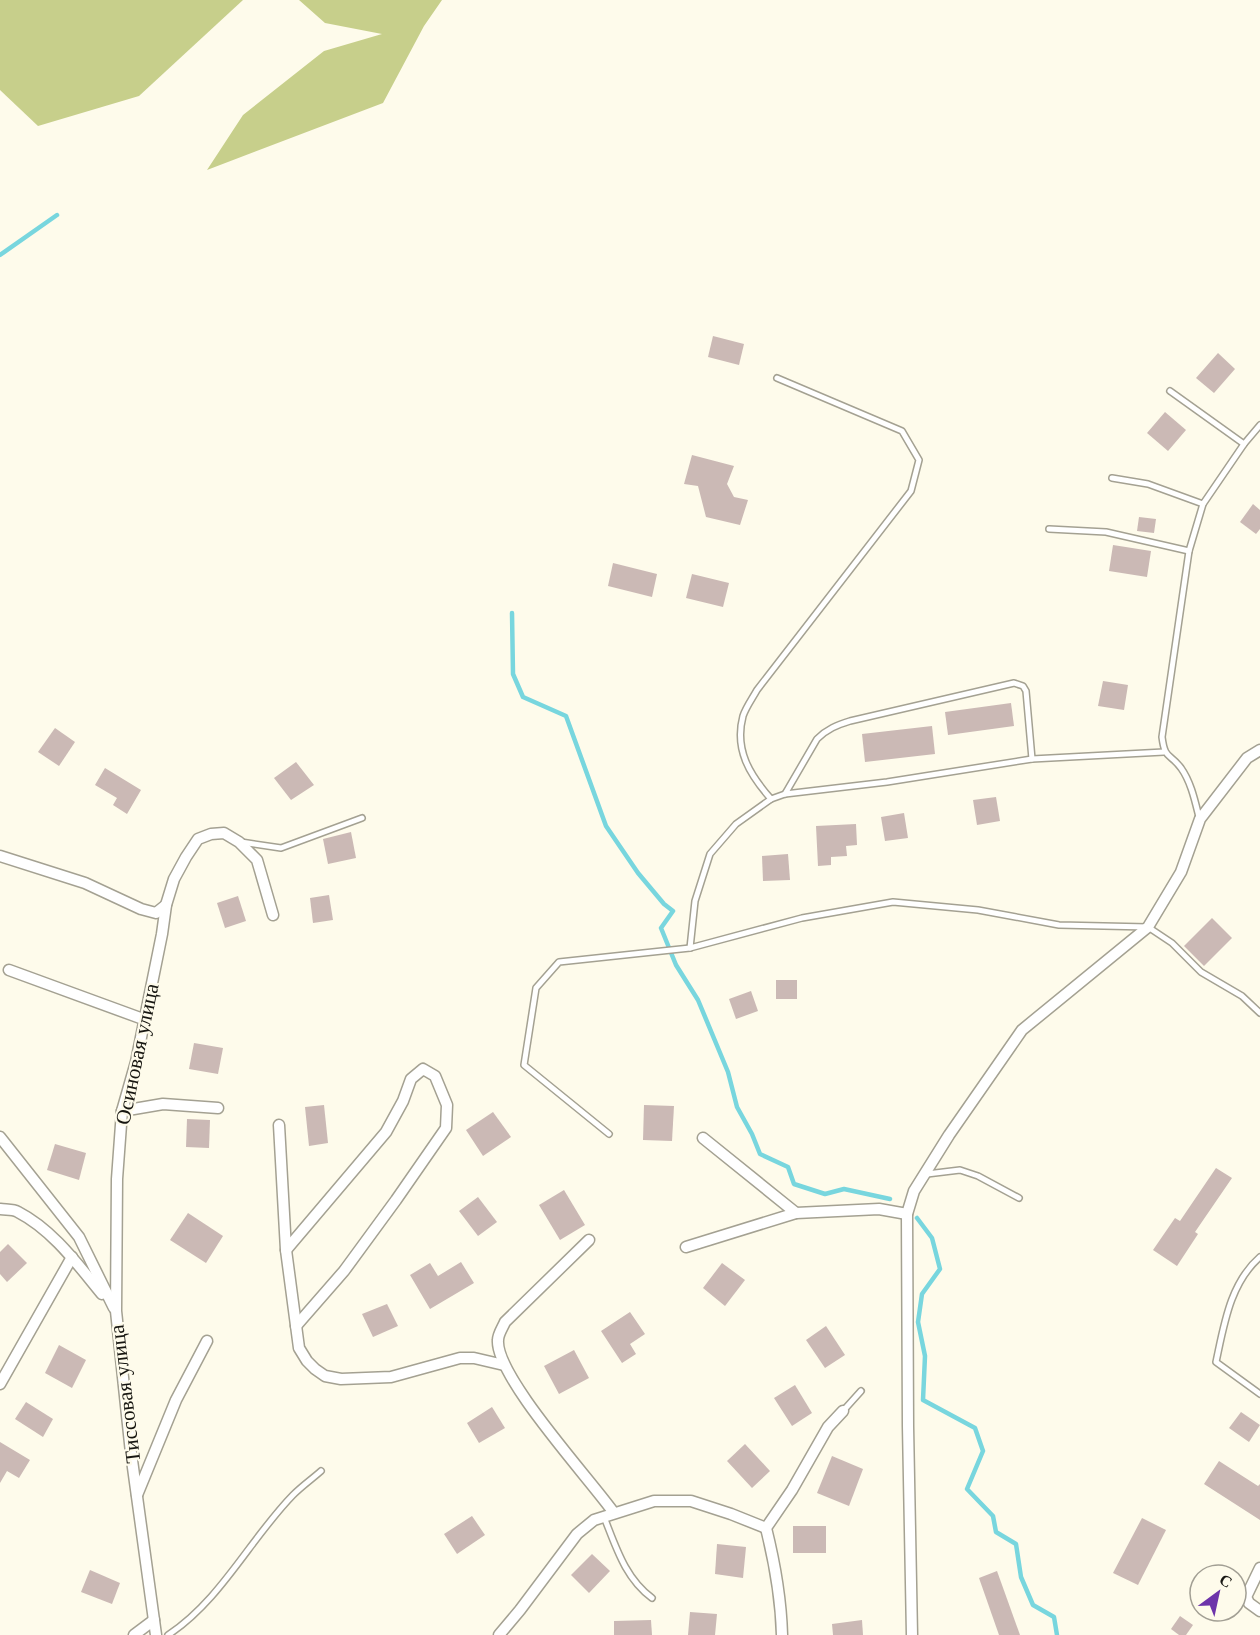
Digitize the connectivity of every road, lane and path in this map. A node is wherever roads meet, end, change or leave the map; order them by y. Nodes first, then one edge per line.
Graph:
1 (777, 378) dead end
2 (1170, 391) dead end
3 (1260, 424) edge
4 (1244, 444) junction
5 (1112, 478) dead end
6 (1203, 504) junction
7 (1049, 529) dead end
8 (1189, 551) junction
9 (1260, 750) edge
10 (1164, 752) junction
11 (1032, 759) junction
12 (786, 794) junction
13 (771, 799) junction
14 (362, 818) dead end
15 (1200, 819) junction
16 (239, 842) junction
17 (0, 856) edge
18 (166, 906) junction
19 (273, 915) dead end
20 (1148, 927) junction
21 (690, 948) junction
22 (9, 970) dead end
23 (1260, 1013) edge
24 (143, 1019) junction
25 (218, 1108) dead end
26 (122, 1111) junction
27 (279, 1125) dead end
28 (609, 1134) dead end
29 (0, 1137) edge
30 (703, 1138) dead end
31 (927, 1174) junction
32 (1019, 1198) dead end
33 (0, 1200) edge
34 (0, 1209) edge
35 (16, 1211) junction
36 (796, 1213) junction
37 (907, 1214) junction
38 (589, 1240) dead end
39 (686, 1246) dead end
40 (286, 1250) junction
41 (72, 1257) junction
42 (1260, 1257) edge
43 (116, 1311) junction
44 (296, 1326) junction
45 (207, 1341) dead end
46 (504, 1365) junction
47 (0, 1384) edge
48 (861, 1391) dead end
49 (1260, 1394) edge
50 (843, 1412) joint
51 (321, 1471) dead end
52 (137, 1496) junction
53 (609, 1515) junction
54 (766, 1528) junction
55 (1260, 1568) edge
56 (652, 1598) dead end
57 (1260, 1611) edge
58 (154, 1620) junction
59 (134, 1635) edge
60 (156, 1635) edge
61 (168, 1635) edge
62 (499, 1635) edge
63 (782, 1635) edge
64 (912, 1635) edge

1 - 13 lane
2 - 4 lane
3 - 4 lane
4 - 6 lane
5 - 6 lane
6 - 8 lane
7 - 8 lane
8 - 10 lane
9 - 15 street
10 - 11 lane
10 - 15 lane
11 - 12 lane
11 - 12 lane
12 - 13 lane
13 - 21 lane
14 - 16 lane
15 - 20 street
16 - 18 street, Осиновая улица
16 - 19 street
17 - 18 street
18 - 24 street, Осиновая улица
20 - 21 lane
20 - 23 lane
20 - 31 street
21 - 28 lane
22 - 24 street
24 - 26 street, Осиновая улица
25 - 26 street
26 - 43 street, Осиновая улица
27 - 40 street
29 - 43 street
30 - 36 street
31 - 32 lane
31 - 37 street
33 - 35 street
34 - 35 street, Тиссовая улица
35 - 41 street, Тиссовая улица
36 - 37 street
36 - 39 street
37 - 64 street
38 - 46 street
40 - 44 street
40 - 44 street
41 - 43 street, Тиссовая улица
41 - 47 street
42 - 49 lane
43 - 52 street, Тиссовая улица
44 - 46 street
45 - 52 street
46 - 53 street
48 - 50 lane
50 - 54 street
51 - 61 lane
52 - 58 street, Тиссовая улица
53 - 54 street
53 - 56 lane
53 - 62 street
54 - 63 street
55 - 57 street
58 - 59 street
58 - 60 street, Тиссовая улица

